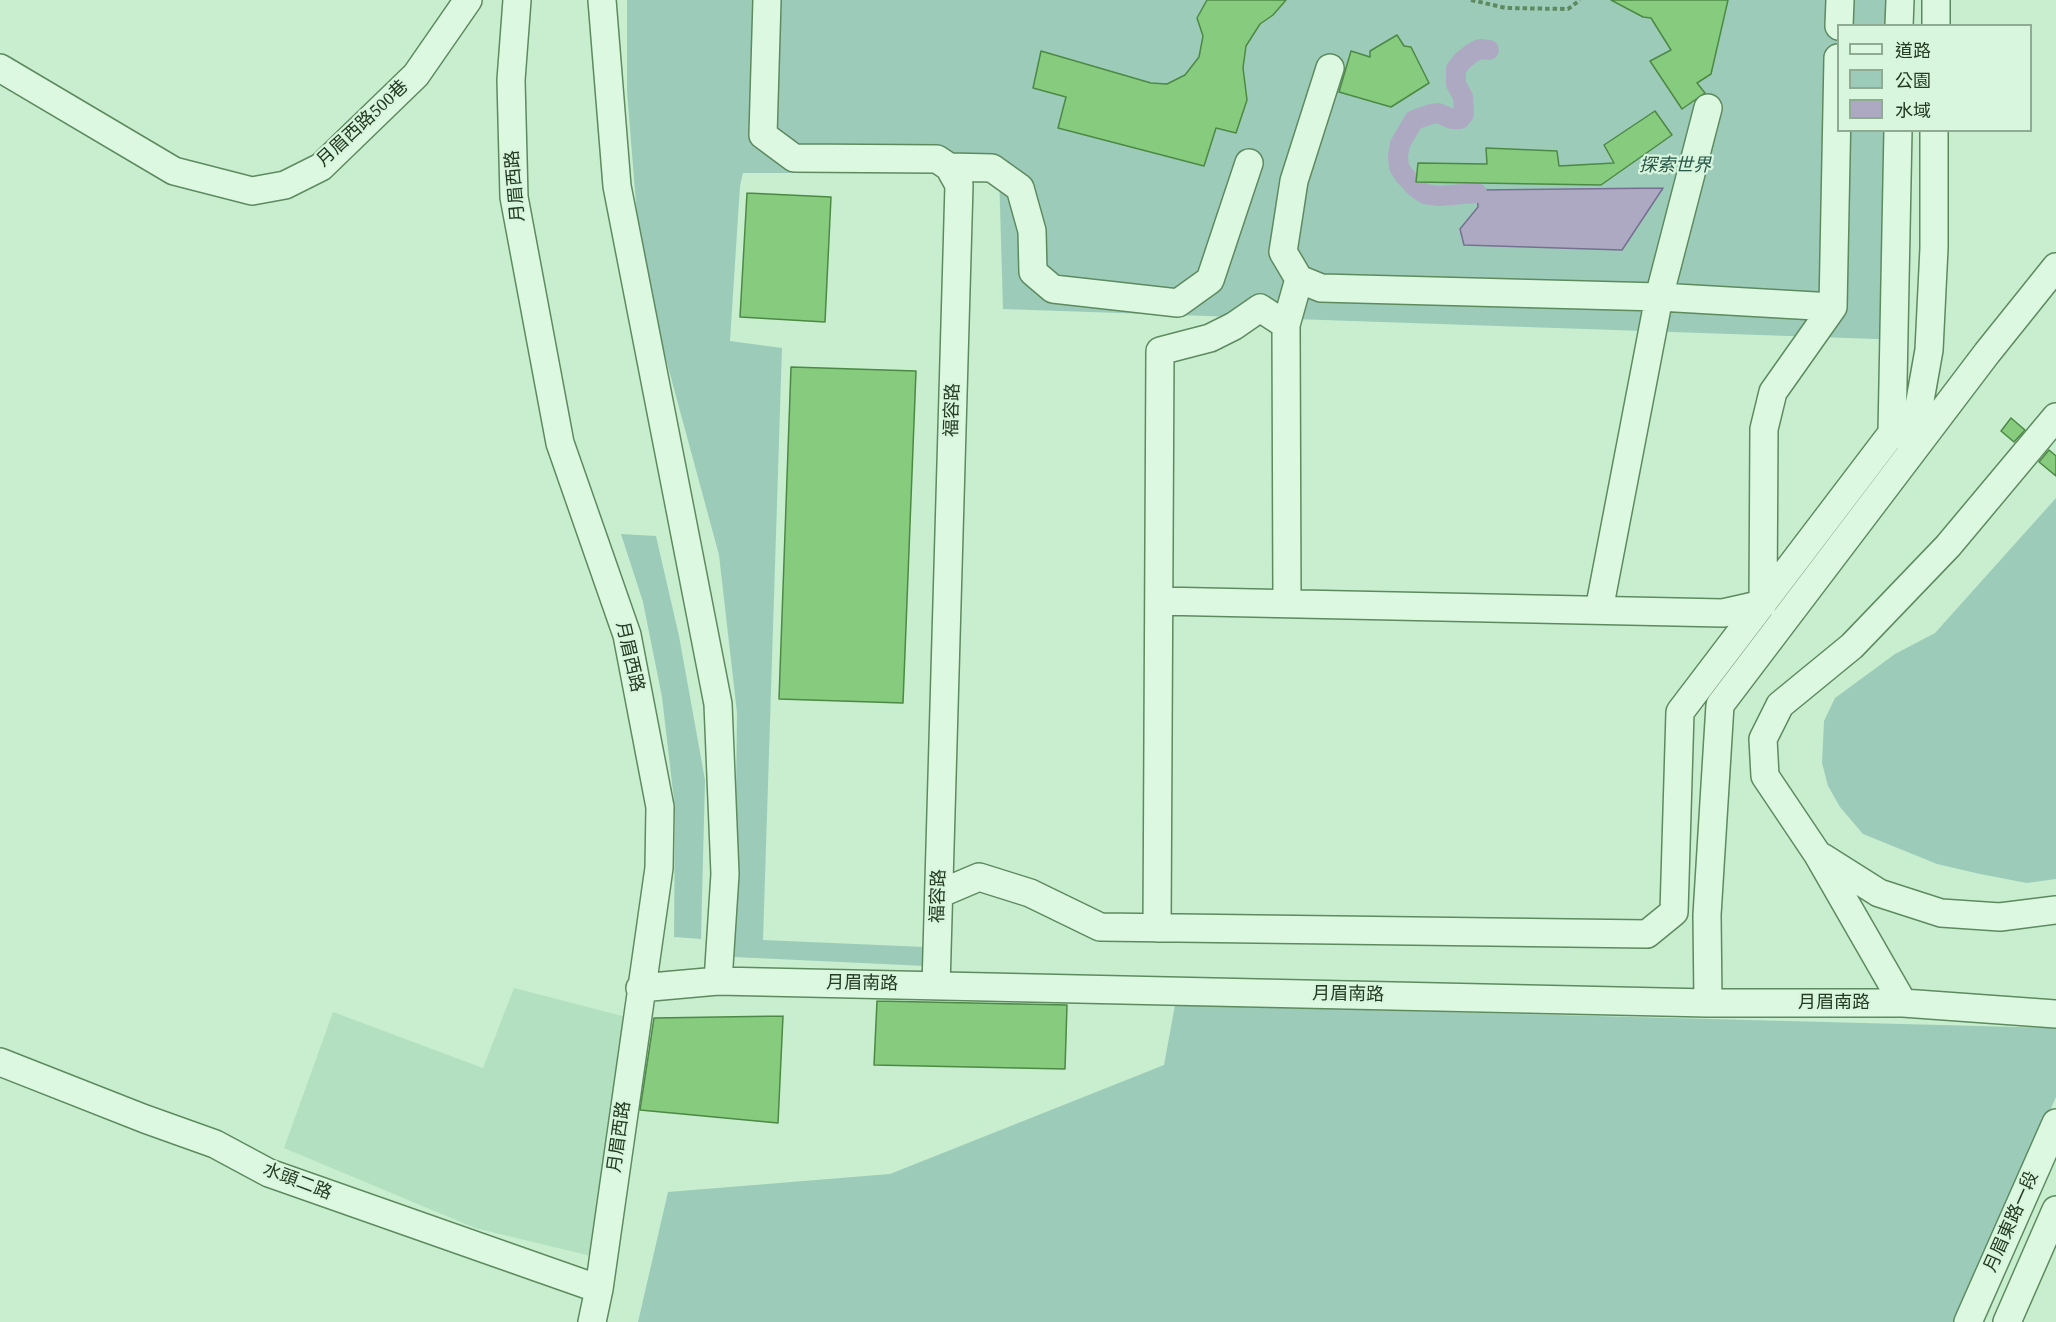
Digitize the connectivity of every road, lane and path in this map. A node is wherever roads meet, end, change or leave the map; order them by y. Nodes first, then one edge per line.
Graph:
1 (468, 0) edge
2 (517, 0) edge
3 (602, 0) edge
4 (767, 0) edge
5 (1471, 0) edge
6 (1580, 0) edge
7 (1840, 0) edge
8 (1900, 0) edge
9 (1936, 0) edge
10 (1839, 24) edge
11 (1899, 24) edge
12 (1936, 24) edge
13 (0, 68) edge
14 (1330, 68) dead end
15 (1708, 108) dead end
16 (1837, 132) edge
17 (1898, 132) edge
18 (1934, 132) edge
19 (1249, 163) dead end
20 (949, 167) junction
21 (2056, 267) edge
22 (1299, 279) junction
23 (1659, 297) junction
24 (1178, 303) junction
25 (1833, 307) junction
26 (1286, 325) junction
27 (1175, 347) junction
28 (2056, 417) edge
29 (1911, 455) junction
30 (1159, 601) junction
31 (1287, 603) junction
32 (1763, 604) junction
33 (1599, 610) junction
34 (1818, 855) junction
35 (939, 894) junction
36 (2056, 910) edge
37 (1157, 928) junction
38 (718, 981) junction
39 (936, 986) junction
40 (640, 988) junction
41 (1708, 1003) junction
42 (1903, 1003) junction
43 (2056, 1014) edge
44 (0, 1062) edge
45 (2056, 1123) edge
46 (2056, 1210) edge
47 (599, 1289) junction
48 (592, 1322) edge
49 (1968, 1322) edge
50 (2007, 1322) edge

1 - 13 street, 月眉西路500巷
2 - 40 street, 月眉西路
3 - 38 street
4 - 20 street
5 - 6 path
7 - 10 street
8 - 11 street
9 - 12 street
14 - 22 street
15 - 23 street
16 - 25 street
17 - 32 street
18 - 29 street
19 - 24 street
20 - 24 street
20 - 35 street, 福容路
21 - 29 street
22 - 23 street
22 - 26 street
23 - 25 street
23 - 33 street
24 - 27 street
25 - 32 street
26 - 27 street
26 - 31 street
27 - 30 street
28 - 34 street
29 - 41 street
30 - 31 street
30 - 37 street
31 - 33 street
32 - 33 street
32 - 37 street
34 - 36 street
34 - 42 street
35 - 37 street
35 - 39 street, 福容路
38 - 39 street, 月眉南路
38 - 40 street, 月眉南路
39 - 41 street, 月眉南路
40 - 47 street, 月眉西路
41 - 42 street, 月眉南路
42 - 43 street, 月眉南路
44 - 47 street, 水頭二路
45 - 49 street, 月眉東路一段
46 - 50 street, 月眉東路一段
47 - 48 street, 月眉西路

